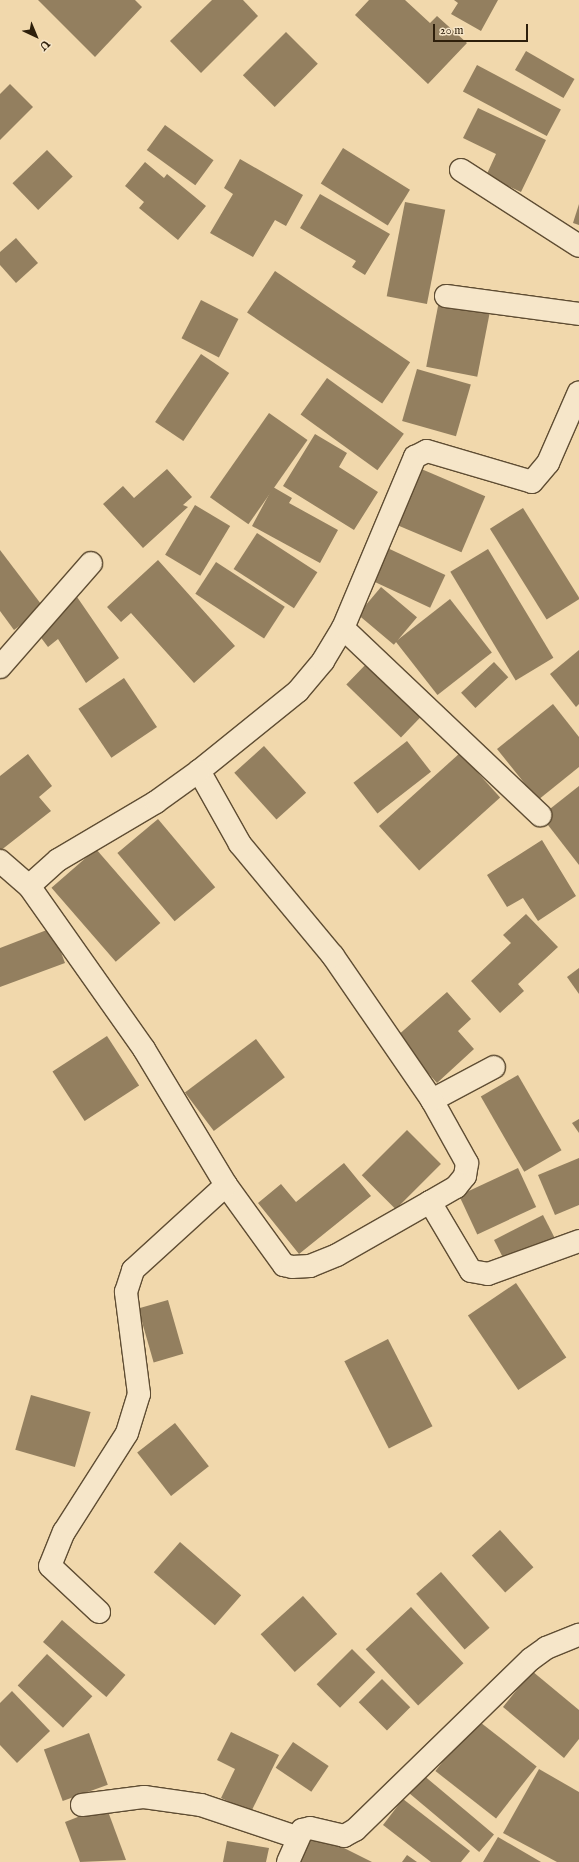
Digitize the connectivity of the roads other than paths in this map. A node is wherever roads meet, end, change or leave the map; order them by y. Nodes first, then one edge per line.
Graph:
1 (460, 170) dead end
2 (579, 246) edge
3 (446, 296) dead end
4 (579, 314) edge
5 (579, 392) edge
6 (91, 563) dead end
7 (343, 628) junction
8 (0, 667) edge
9 (199, 771) junction
10 (540, 815) dead end
11 (0, 861) edge
12 (28, 886) junction
13 (494, 1067) dead end
14 (432, 1100) junction
15 (226, 1185) junction
16 (430, 1202) junction
17 (579, 1241) edge
18 (99, 1612) dead end
19 (579, 1635) edge
20 (82, 1805) dead end
21 (296, 1837) junction
22 (288, 1862) edge

1 - 2 street
3 - 4 street
5 - 7 street
6 - 8 street
7 - 9 street
7 - 10 street
9 - 12 street
9 - 14 street
11 - 12 street
12 - 15 street
13 - 14 street
14 - 16 street
15 - 16 street
15 - 18 street
16 - 17 street
19 - 21 street
20 - 21 street
21 - 22 street

